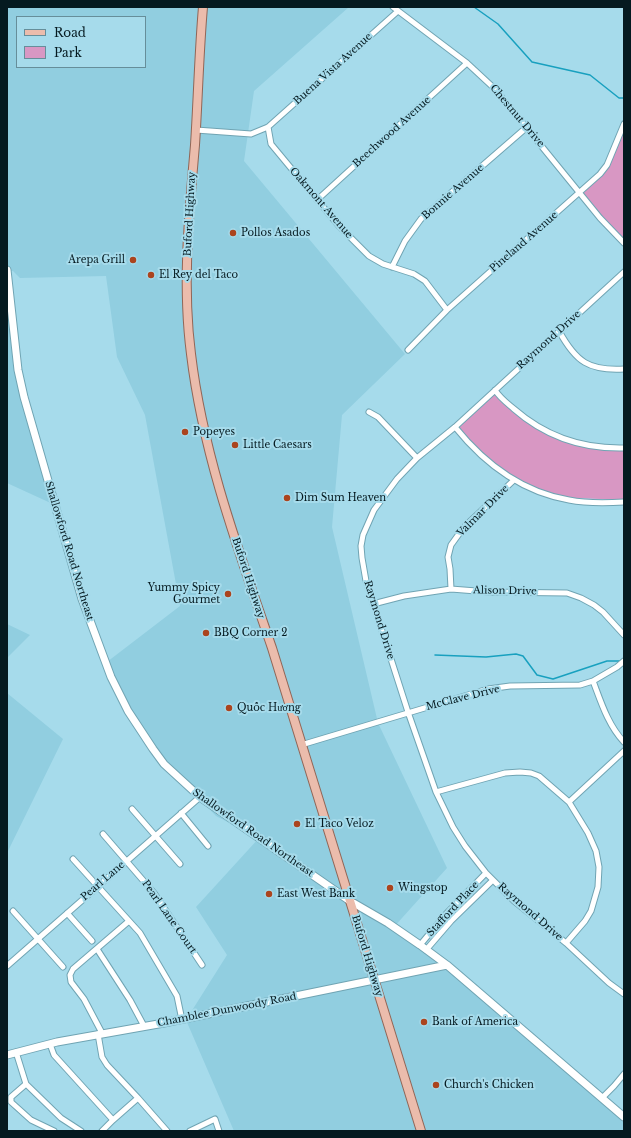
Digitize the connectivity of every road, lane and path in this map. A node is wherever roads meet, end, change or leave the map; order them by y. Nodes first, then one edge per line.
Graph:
1 (203, 7) edge
2 (395, 9) edge
3 (467, 63) junction
4 (624, 124) edge
5 (268, 127) junction
6 (527, 127) junction
7 (196, 130) junction
8 (580, 193) junction
9 (317, 200) junction
10 (624, 243) edge
11 (392, 267) junction
12 (7, 270) edge
13 (624, 272) edge
14 (447, 310) junction
15 (559, 331) junction
16 (408, 350) dead end
17 (624, 369) edge
18 (495, 390) junction
19 (369, 412) dead end
20 (455, 427) junction
21 (624, 448) edge
22 (417, 458) junction
23 (514, 480) junction
24 (624, 502) edge
25 (451, 589) junction
26 (373, 604) junction
27 (624, 634) edge
28 (623, 662) edge
29 (593, 681) junction
30 (408, 712) junction
31 (624, 742) edge
32 (301, 745) junction
33 (624, 751) edge
34 (436, 792) junction
35 (200, 797) junction
36 (569, 802) junction
37 (132, 809) dead end
38 (181, 813) junction
39 (103, 834) dead end
40 (156, 835) junction
41 (208, 846) dead end
42 (73, 859) dead end
43 (127, 861) junction
44 (180, 864) dead end
45 (486, 873) junction
46 (493, 880) junction
47 (97, 886) junction
48 (350, 900) junction
49 (13, 911) dead end
50 (67, 913) junction
51 (129, 921) junction
52 (38, 939) junction
53 (92, 941) dead end
54 (566, 943) junction
55 (423, 947) junction
56 (97, 949) junction
57 (202, 965) dead end
58 (447, 965) junction
59 (7, 966) edge
60 (64, 967) dead end
61 (374, 980) junction
62 (624, 994) edge
63 (182, 1020) junction
64 (144, 1026) junction
65 (100, 1034) junction
66 (50, 1044) junction
67 (16, 1052) junction
68 (7, 1055) edge
69 (624, 1074) edge
70 (25, 1085) junction
71 (138, 1098) junction
72 (602, 1098) junction
73 (624, 1117) edge
74 (113, 1120) junction
75 (165, 1130) edge
76 (54, 1131) edge
77 (81, 1131) edge
78 (102, 1131) edge
79 (190, 1131) edge
80 (219, 1131) edge
81 (421, 1131) edge

1 - 7 main road, Buford Highway
2 - 3 street, Chestnut Drive
2 - 5 street, Buena Vista Avenue
3 - 6 street, Chestnut Drive
3 - 9 street, Beechwood Avenue
4 - 8 street, Pineland Avenue
5 - 7 street
5 - 9 street, Oakmont Avenue
6 - 8 street, Chestnut Drive
6 - 11 street, Bonnie Avenue
7 - 32 main road, Buford Highway
8 - 10 street, Chestnut Drive
8 - 14 street, Pineland Avenue
9 - 11 street, Oakmont Avenue
11 - 14 street, Oakmont Avenue
12 - 35 street, Shallowford Road Northeast
13 - 15 street, Raymond Drive
14 - 16 street, Pineland Avenue
15 - 17 street
15 - 18 street, Raymond Drive
18 - 20 street, Raymond Drive
18 - 21 street
19 - 22 street
20 - 22 street, Raymond Drive
20 - 23 street
22 - 26 street, Raymond Drive
23 - 24 street
23 - 25 street, Valmar Drive
25 - 26 street, Alison Drive
25 - 27 street, Alison Drive
26 - 30 street, Raymond Drive
28 - 29 street, McClave Drive
29 - 30 street, McClave Drive
29 - 31 street
30 - 32 street, McClave Drive
30 - 34 street, Raymond Drive
32 - 48 main road, Buford Highway
33 - 36 street
34 - 36 street
34 - 45 street, Raymond Drive
35 - 38 street, Pearl Lane
35 - 48 street, Shallowford Road Northeast
36 - 54 street
37 - 40 street
38 - 40 street, Pearl Lane
38 - 41 street
39 - 43 street, Pearl Lane Court
40 - 43 street, Pearl Lane
40 - 44 street
42 - 47 street
43 - 47 street, Pearl Lane
43 - 57 street, Pearl Lane Court
45 - 46 street, Raymond Drive
45 - 55 street, Stafford Place
46 - 54 street, Raymond Drive
46 - 55 street, Stafford Place
47 - 50 street, Pearl Lane
47 - 51 street
48 - 55 street, Shallowford Road Northeast
48 - 61 main road, Buford Highway
49 - 52 street
50 - 52 street, Pearl Lane
50 - 53 street
51 - 56 street
51 - 63 street
52 - 59 street, Pearl Lane
52 - 60 street
54 - 62 street, Raymond Drive
55 - 58 street, Shallowford Road Northeast
56 - 64 street
56 - 65 street
58 - 61 street, Chamblee Dunwoody Road
58 - 72 street, Shallowford Road Northeast
61 - 63 street, Chamblee Dunwoody Road
61 - 81 main road, Buford Highway
63 - 64 street, Chamblee Dunwoody Road
64 - 65 street, Chamblee Dunwoody Road
65 - 66 street, Chamblee Dunwoody Road
65 - 71 street
66 - 67 street, Chamblee Dunwoody Road
66 - 74 street
67 - 68 street, Chamblee Dunwoody Road
67 - 70 street
69 - 72 street
70 - 76 street
70 - 77 street
71 - 74 street
71 - 75 street
72 - 73 street, Shallowford Road Northeast
74 - 78 street
79 - 80 street

